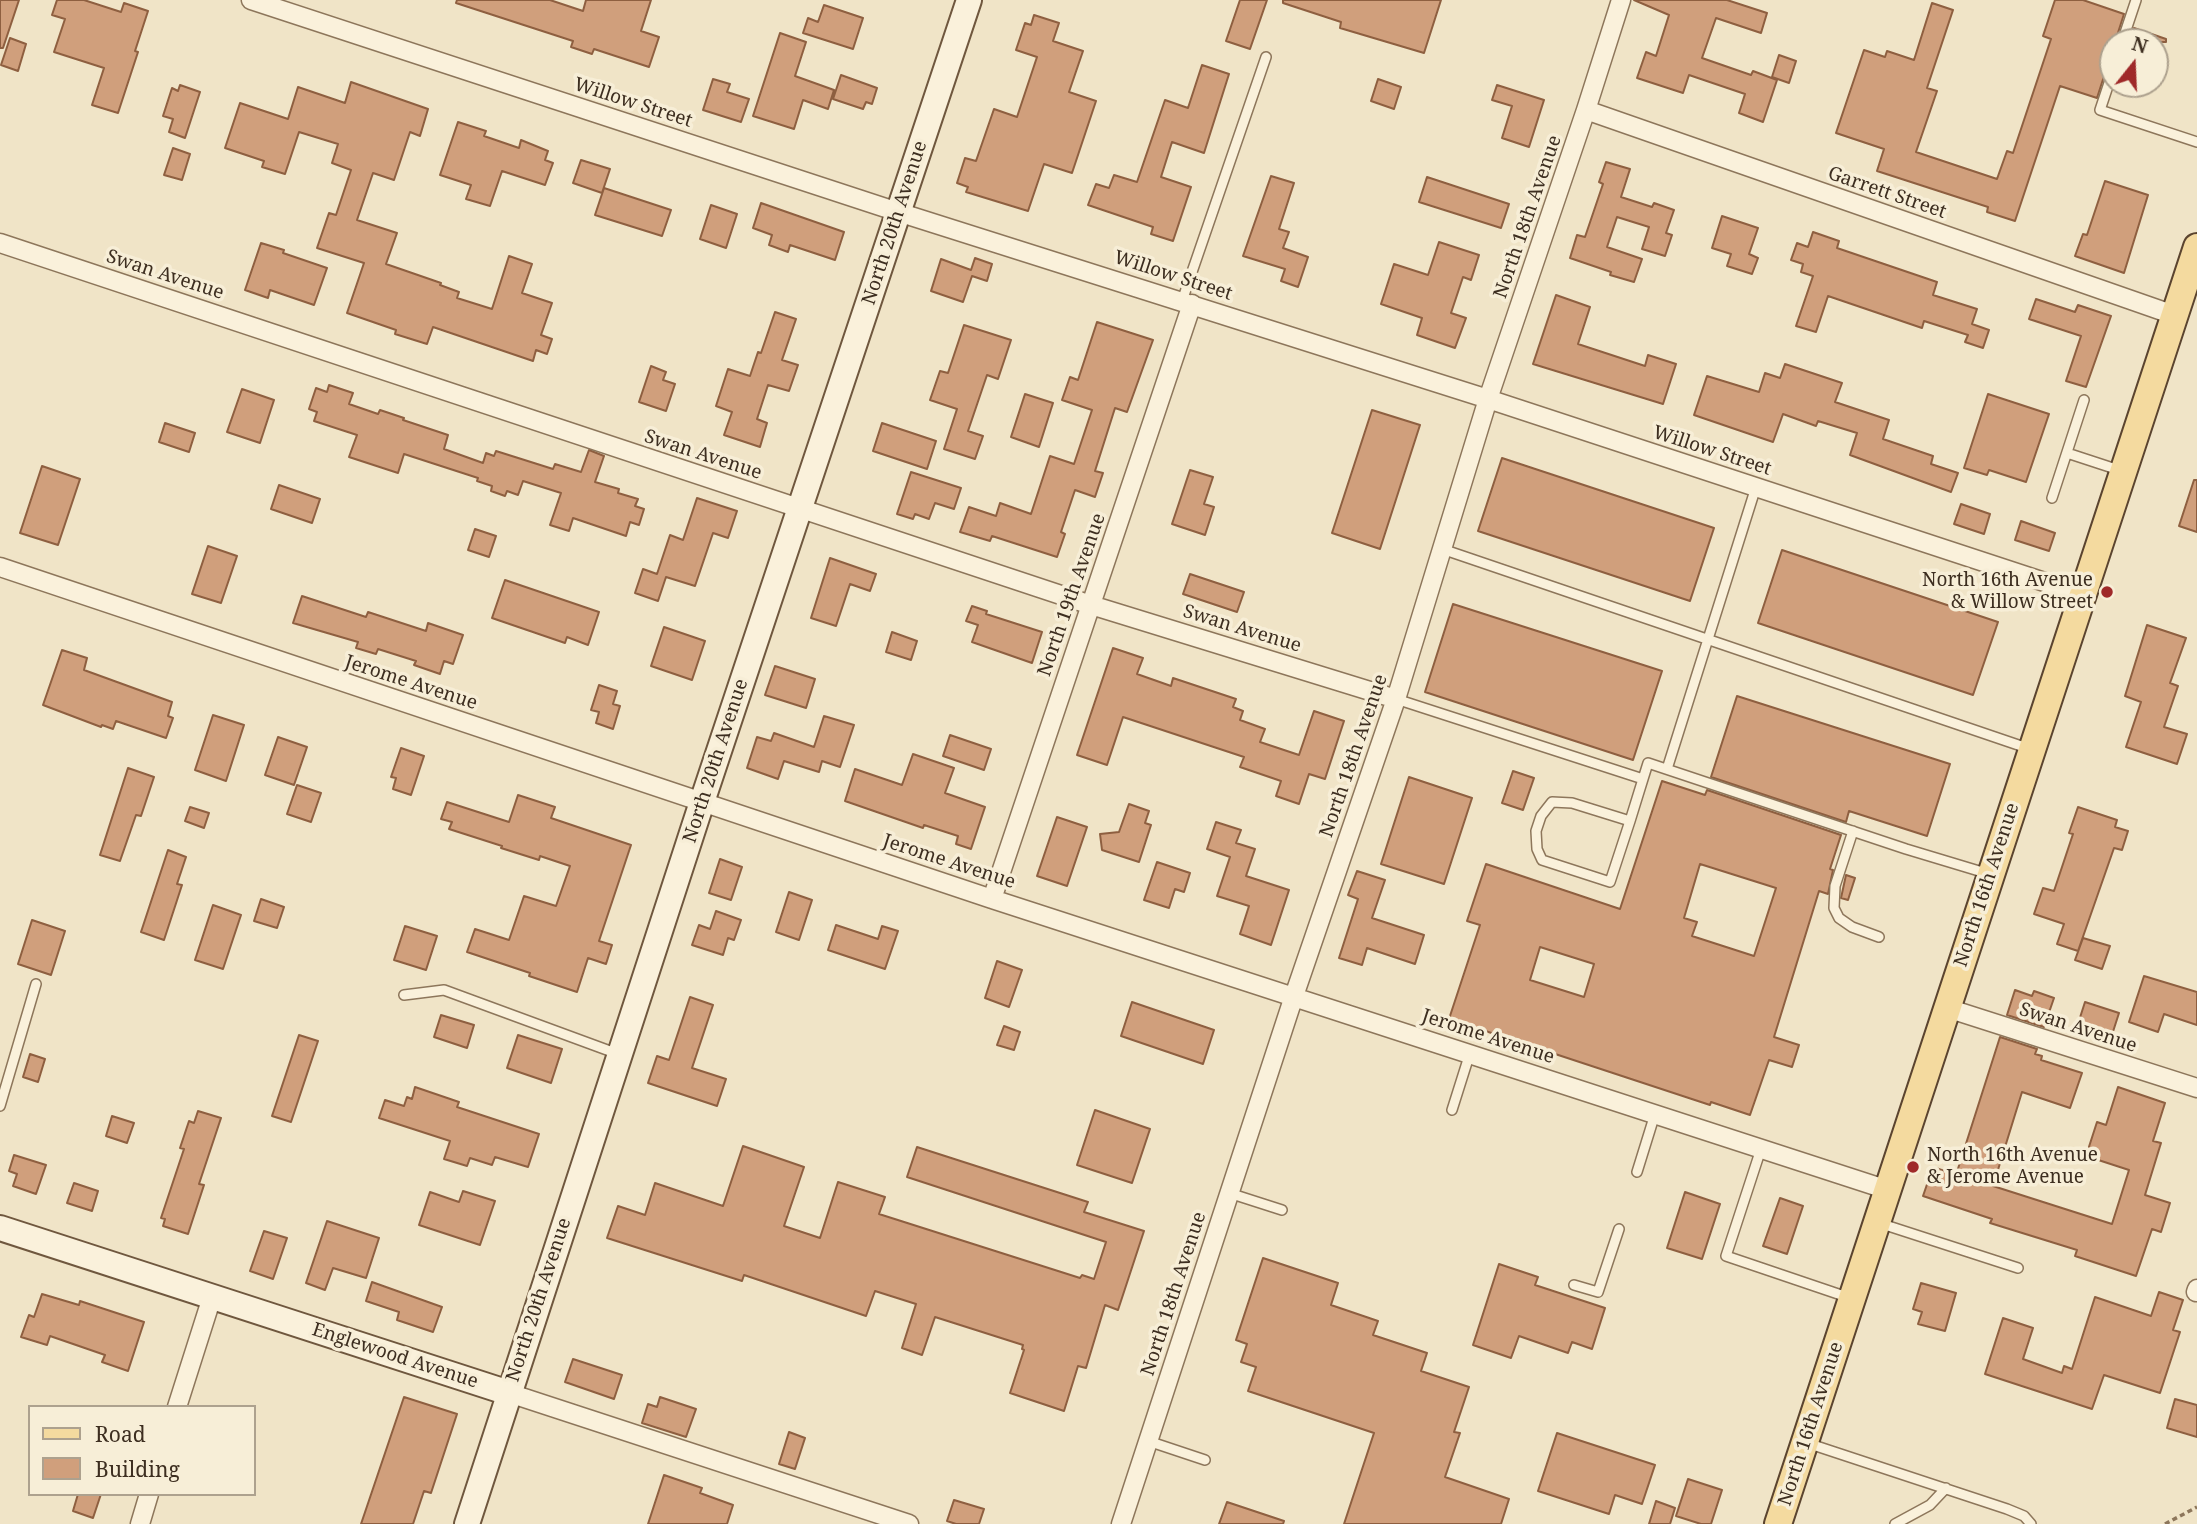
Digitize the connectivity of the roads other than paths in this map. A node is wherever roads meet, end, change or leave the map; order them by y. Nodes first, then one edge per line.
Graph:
1 (251, 0) edge
2 (969, 0) edge
3 (1621, 0) edge
4 (2136, 0) edge
5 (2127, 28) edge
6 (1266, 57) dead end
7 (2104, 98) edge
8 (1586, 110) junction
9 (2197, 142) edge
10 (898, 212) junction
11 (0, 243) edge
12 (2197, 247) edge
13 (1187, 303) junction
14 (2174, 315) junction
15 (1488, 399) junction
16 (2084, 400) dead end
17 (2067, 453) junction
18 (2123, 471) junction
19 (1756, 488) junction
20 (2052, 498) dead end
21 (801, 509) junction
22 (1442, 549) junction
23 (0, 567) edge
24 (2081, 594) junction
25 (1091, 605) junction
26 (1707, 639) junction
27 (1396, 699) junction
28 (2031, 750) junction
29 (1667, 769) junction
30 (1643, 779) junction
31 (702, 802) junction
32 (1630, 821) junction
33 (1853, 831) junction
34 (1990, 874) junction
35 (992, 899) junction
36 (1879, 937) dead end
37 (36, 984) dead end
38 (404, 995) dead end
39 (1294, 996) junction
40 (1947, 1008) junction
41 (1470, 1053) junction
42 (620, 1055) junction
43 (2197, 1088) edge
44 (0, 1106) edge
45 (1452, 1110) dead end
46 (1655, 1114) junction
47 (1762, 1149) junction
48 (1637, 1172) dead end
49 (1888, 1190) junction
50 (1229, 1193) junction
51 (1282, 1210) dead end
52 (1877, 1222) junction
53 (0, 1227) edge
54 (1619, 1229) dead end
55 (2018, 1268) dead end
56 (1574, 1284) dead end
57 (212, 1297) junction
58 (1852, 1299) junction
59 (509, 1393) junction
60 (178, 1405) edge
61 (1148, 1441) junction
62 (1805, 1442) junction
63 (1205, 1460) dead end
64 (1946, 1489) junction
65 (148, 1496) edge
66 (1124, 1522) edge
67 (140, 1524) edge
68 (467, 1524) edge
69 (909, 1524) edge
70 (1778, 1524) edge
71 (1895, 1524) edge
72 (2031, 1524) edge

1 - 10 street, Willow Street
2 - 10 street, North 20th Avenue
3 - 8 street, North 18th Avenue
4 - 5 lane
6 - 13 lane
7 - 9 lane
8 - 14 street, Garrett Street
8 - 15 street, North 18th Avenue
10 - 13 street, Willow Street
10 - 21 street, North 20th Avenue
11 - 21 street, Swan Avenue
12 - 14 main road, North 16th Avenue
13 - 15 street, Willow Street
13 - 25 street, North 19th Avenue
14 - 18 main road, North 16th Avenue
15 - 19 street, Willow Street
15 - 22 street, North 18th Avenue
16 - 17 lane
17 - 18 lane
17 - 20 lane
18 - 24 main road, North 16th Avenue
19 - 24 street, Willow Street
19 - 26 lane
21 - 25 street, Swan Avenue
21 - 31 street, North 20th Avenue
22 - 26 lane
22 - 27 street, North 18th Avenue
23 - 31 street, Jerome Avenue
24 - 28 main road, North 16th Avenue
25 - 27 street, Swan Avenue
25 - 35 street, North 19th Avenue
26 - 28 lane
26 - 29 lane
27 - 30 lane
27 - 39 street, North 18th Avenue
28 - 34 main road, North 16th Avenue
29 - 30 lane
29 - 33 lane
30 - 32 lane
31 - 35 street, Jerome Avenue
31 - 42 street, North 20th Avenue
32 - 32 lane
33 - 34 lane
33 - 36 lane
34 - 40 main road, North 16th Avenue
35 - 39 street, Jerome Avenue
37 - 44 lane
38 - 42 lane
39 - 41 street, Jerome Avenue
39 - 50 street, North 18th Avenue
40 - 43 street, Swan Avenue
40 - 49 main road, North 16th Avenue
41 - 45 lane
41 - 46 street, Jerome Avenue
42 - 59 street, North 20th Avenue
46 - 47 street, Jerome Avenue
46 - 48 lane
47 - 49 street, Jerome Avenue
47 - 58 lane
49 - 52 main road, North 16th Avenue
50 - 51 lane
50 - 61 street, North 18th Avenue
52 - 55 lane
52 - 58 main road, North 16th Avenue
53 - 57 street, Englewood Avenue
54 - 56 lane
57 - 59 street, Englewood Avenue
57 - 60 street
58 - 62 main road, North 16th Avenue
59 - 68 street, North 20th Avenue
59 - 69 street, Englewood Avenue
61 - 63 lane
61 - 66 street, North 18th Avenue
62 - 64 lane
62 - 70 main road, North 16th Avenue
64 - 71 lane
64 - 72 lane
65 - 67 street

